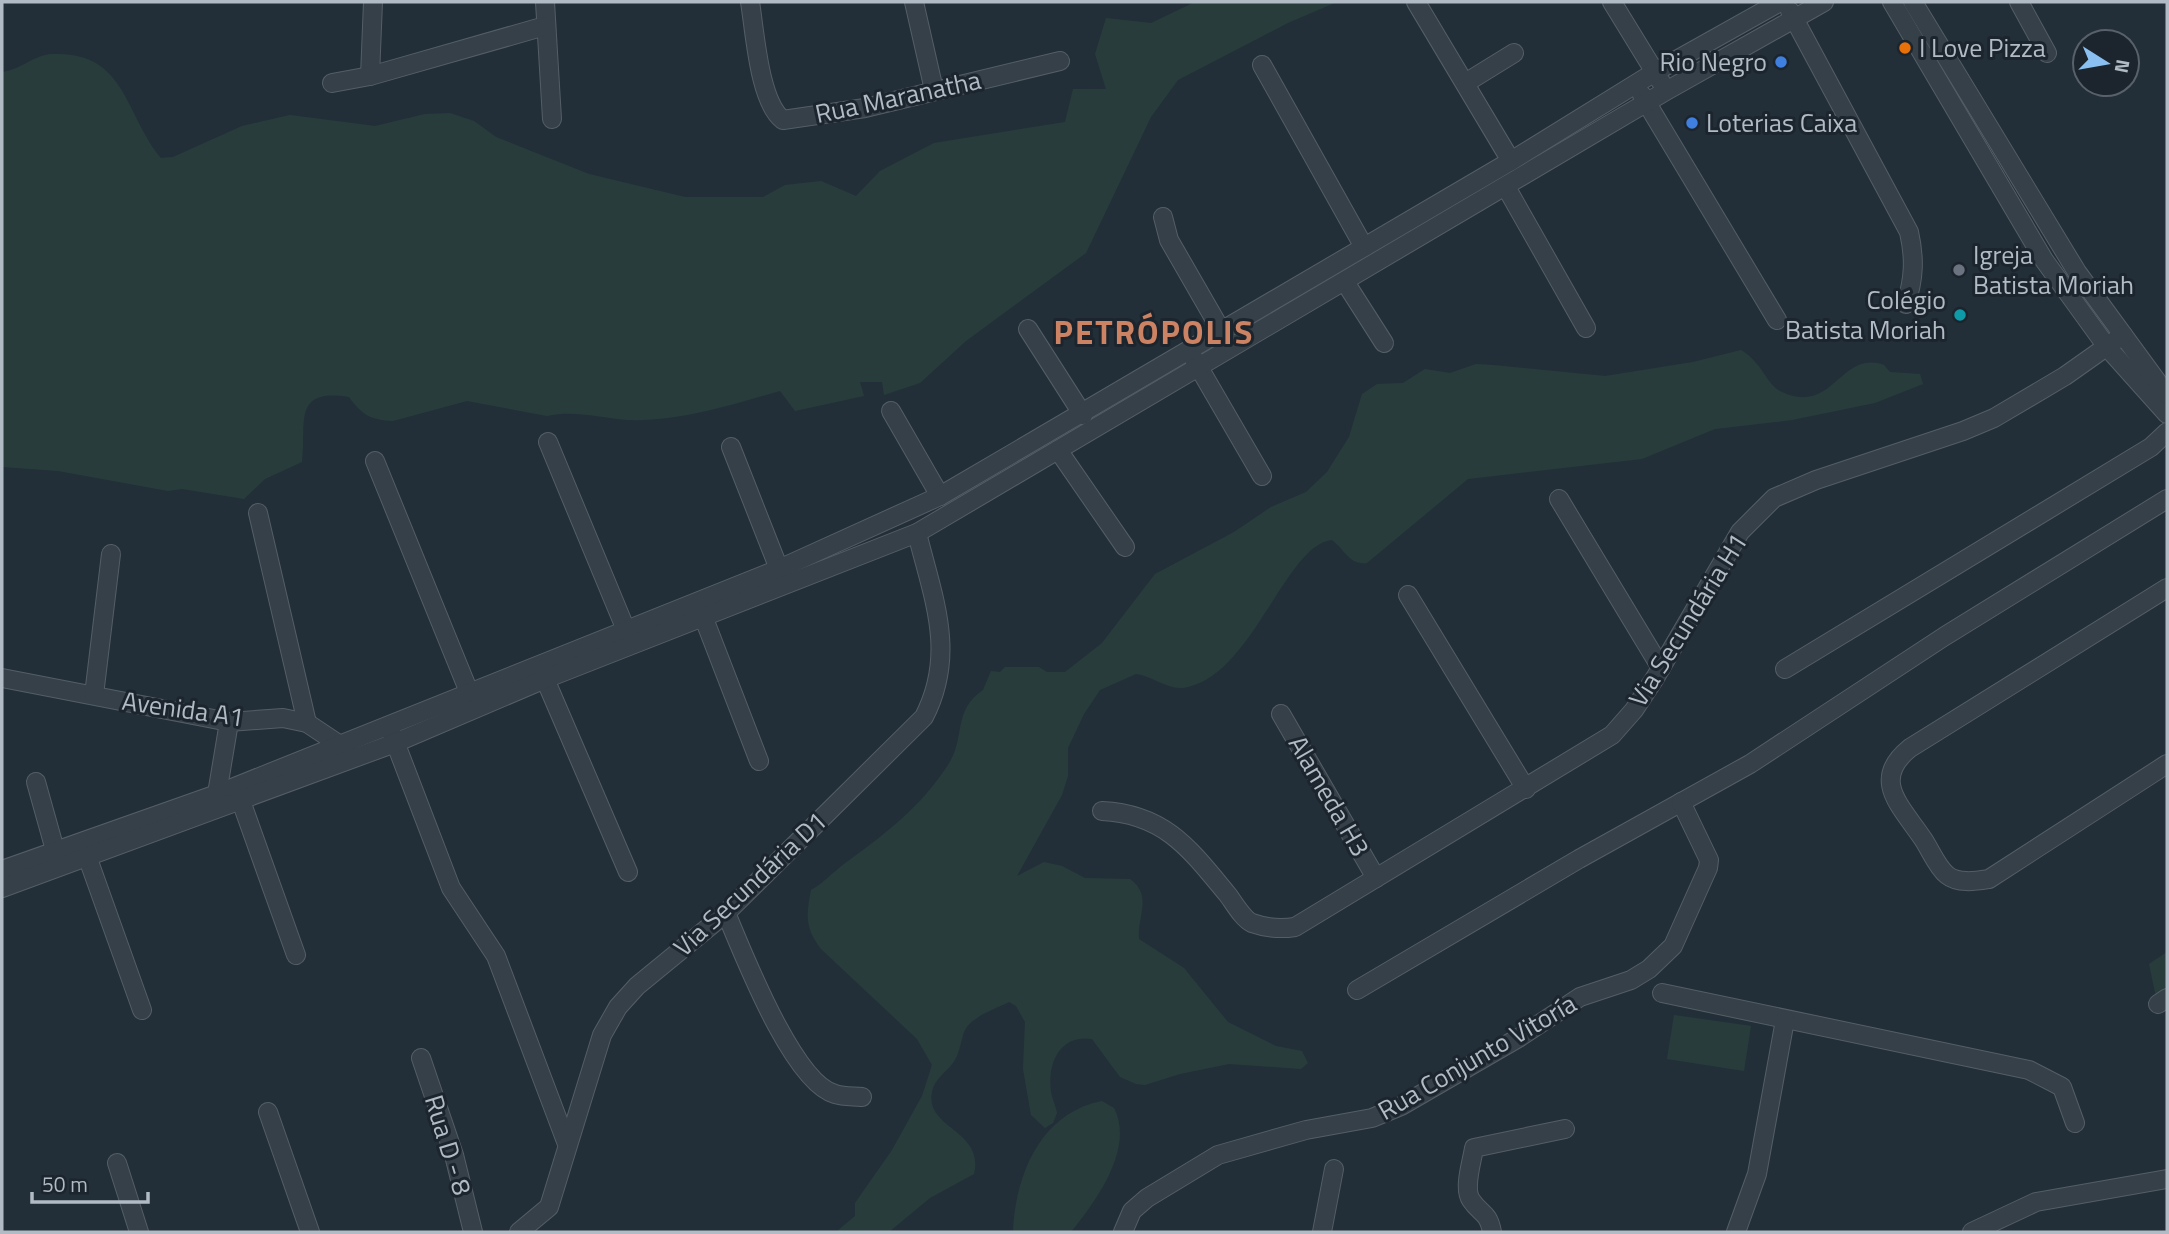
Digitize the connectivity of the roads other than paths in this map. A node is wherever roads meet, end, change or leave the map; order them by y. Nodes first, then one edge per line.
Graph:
1 (373, 2) edge
2 (545, 2) edge
3 (750, 2) edge
4 (914, 2) edge
5 (1416, 2) edge
6 (1612, 2) edge
7 (1782, 2) edge
8 (1892, 2) edge
9 (1913, 2) edge
10 (2019, 2) edge
11 (1813, 4) edge
12 (1794, 19) junction
13 (545, 26) junction
14 (1514, 52) dead end
15 (2047, 53) dead end
16 (1060, 61) dead end
17 (1262, 65) dead end
18 (1656, 72) junction
19 (370, 76) junction
20 (1467, 82) junction
21 (332, 83) dead end
22 (1636, 85) junction
23 (934, 90) junction
24 (1666, 91) junction
25 (1648, 103) junction
26 (552, 119) dead end
27 (1511, 161) junction
28 (1506, 187) junction
29 (1163, 217) dead end
30 (1364, 247) junction
31 (1345, 282) junction
32 (1906, 304) dead end
33 (1777, 320) dead end
34 (1586, 328) dead end
35 (1028, 329) dead end
36 (1221, 330) junction
37 (2123, 335) junction
38 (1384, 343) dead end
39 (2107, 347) junction
40 (1231, 348) junction
41 (1189, 350) junction
42 (1199, 368) junction
43 (2167, 395) edge
44 (891, 411) dead end
45 (2167, 414) edge
46 (1083, 415) junction
47 (2167, 432) edge
48 (548, 442) dead end
49 (732, 447) dead end
50 (1058, 450) junction
51 (375, 461) dead end
52 (1262, 476) dead end
53 (940, 496) junction
54 (1559, 499) dead end
55 (2167, 499) edge
56 (258, 513) dead end
57 (917, 533) junction
58 (1125, 547) dead end
59 (111, 554) dead end
60 (779, 569) junction
61 (2167, 588) edge
62 (1408, 595) dead end
63 (703, 616) junction
64 (626, 630) junction
65 (1661, 668) junction
66 (1786, 669) dead end
67 (2, 678) edge
68 (545, 679) junction
69 (467, 686) junction
70 (94, 695) junction
71 (1281, 714) dead end
72 (229, 722) junction
73 (307, 723) junction
74 (388, 724) junction
75 (339, 743) junction
76 (395, 743) junction
77 (355, 757) junction
78 (759, 761) dead end
79 (2167, 764) edge
80 (36, 782) dead end
81 (1526, 789) junction
82 (217, 794) junction
83 (242, 801) junction
84 (1681, 802) junction
85 (1102, 811) dead end
86 (55, 850) junction
87 (87, 856) junction
88 (2, 870) edge
89 (628, 872) dead end
90 (1376, 878) junction
91 (2, 888) edge
92 (726, 913) junction
93 (296, 955) dead end
94 (1357, 990) dead end
95 (1662, 993) dead end
96 (142, 1010) dead end
97 (1786, 1020) junction
98 (421, 1058) dead end
99 (862, 1097) dead end
100 (268, 1112) dead end
101 (2075, 1123) dead end
102 (1565, 1129) dead end
103 (568, 1144) junction
104 (117, 1163) dead end
105 (1334, 1169) dead end
106 (2166, 1180) edge
107 (139, 1232) edge
108 (310, 1232) edge
109 (473, 1232) edge
110 (519, 1232) edge
111 (1124, 1232) edge
112 (1322, 1232) edge
113 (1492, 1232) edge
114 (1740, 1232) edge
115 (1972, 1232) edge

1 - 19 street
2 - 13 street
3 - 23 street, Rua Maranatha
4 - 23 street
5 - 20 street
6 - 18 street
7 - 12 street
7 - 18 street
8 - 39 street
9 - 37 street
10 - 15 street
11 - 12 street
12 - 24 street
12 - 32 street
13 - 19 street
13 - 26 street
14 - 20 street
16 - 23 street, Rua Maranatha
17 - 30 street
18 - 22 street
18 - 24 street
19 - 21 street
20 - 27 street
22 - 25 street
22 - 27 street
24 - 25 street
25 - 28 street
25 - 33 street
27 - 30 street
28 - 31 street
28 - 34 street
29 - 36 street
30 - 36 street
31 - 38 street
31 - 40 street
35 - 46 street
36 - 40 street
36 - 41 street
37 - 39 street, Via Secundária H1
37 - 43 street
39 - 45 street
39 - 65 street, Via Secundária H1
40 - 42 street
41 - 42 street
41 - 46 street
42 - 50 street
42 - 52 street
44 - 53 street
46 - 53 street
47 - 66 street
48 - 64 street
49 - 60 street
50 - 57 street
50 - 58 street
51 - 69 street
53 - 60 street
54 - 65 street
55 - 84 street
56 - 73 street
57 - 63 street
57 - 92 street, Via Secundária D1
59 - 70 street
60 - 64 street
61 - 79 street
62 - 81 street
63 - 68 street
63 - 78 street
64 - 69 street
65 - 81 street, Via Secundária H1
67 - 70 street, Avenida A1
68 - 76 street
68 - 89 street
69 - 74 street
70 - 72 street, Avenida A1
71 - 90 street, Alameda H3
72 - 73 street, Avenida A1
72 - 82 street
73 - 75 street, Avenida A1
74 - 75 street
74 - 76 street
75 - 77 street, Avenida A1
75 - 82 street
76 - 77 street
76 - 103 street
77 - 83 street
80 - 86 street
81 - 90 street, Via Secundária H1
82 - 86 street
83 - 87 street
83 - 93 street
84 - 94 street
84 - 111 street, Rua Conjunto Vitoría
85 - 90 street, Via Secundária H1
86 - 88 street
87 - 91 street
87 - 96 street
92 - 99 street
92 - 103 street, Via Secundária D1
95 - 97 street
97 - 101 street
97 - 114 street
98 - 109 street, Rua D - 8
100 - 108 street
102 - 113 street
103 - 110 street, Via Secundária D1
104 - 107 street
105 - 112 street
106 - 115 street

